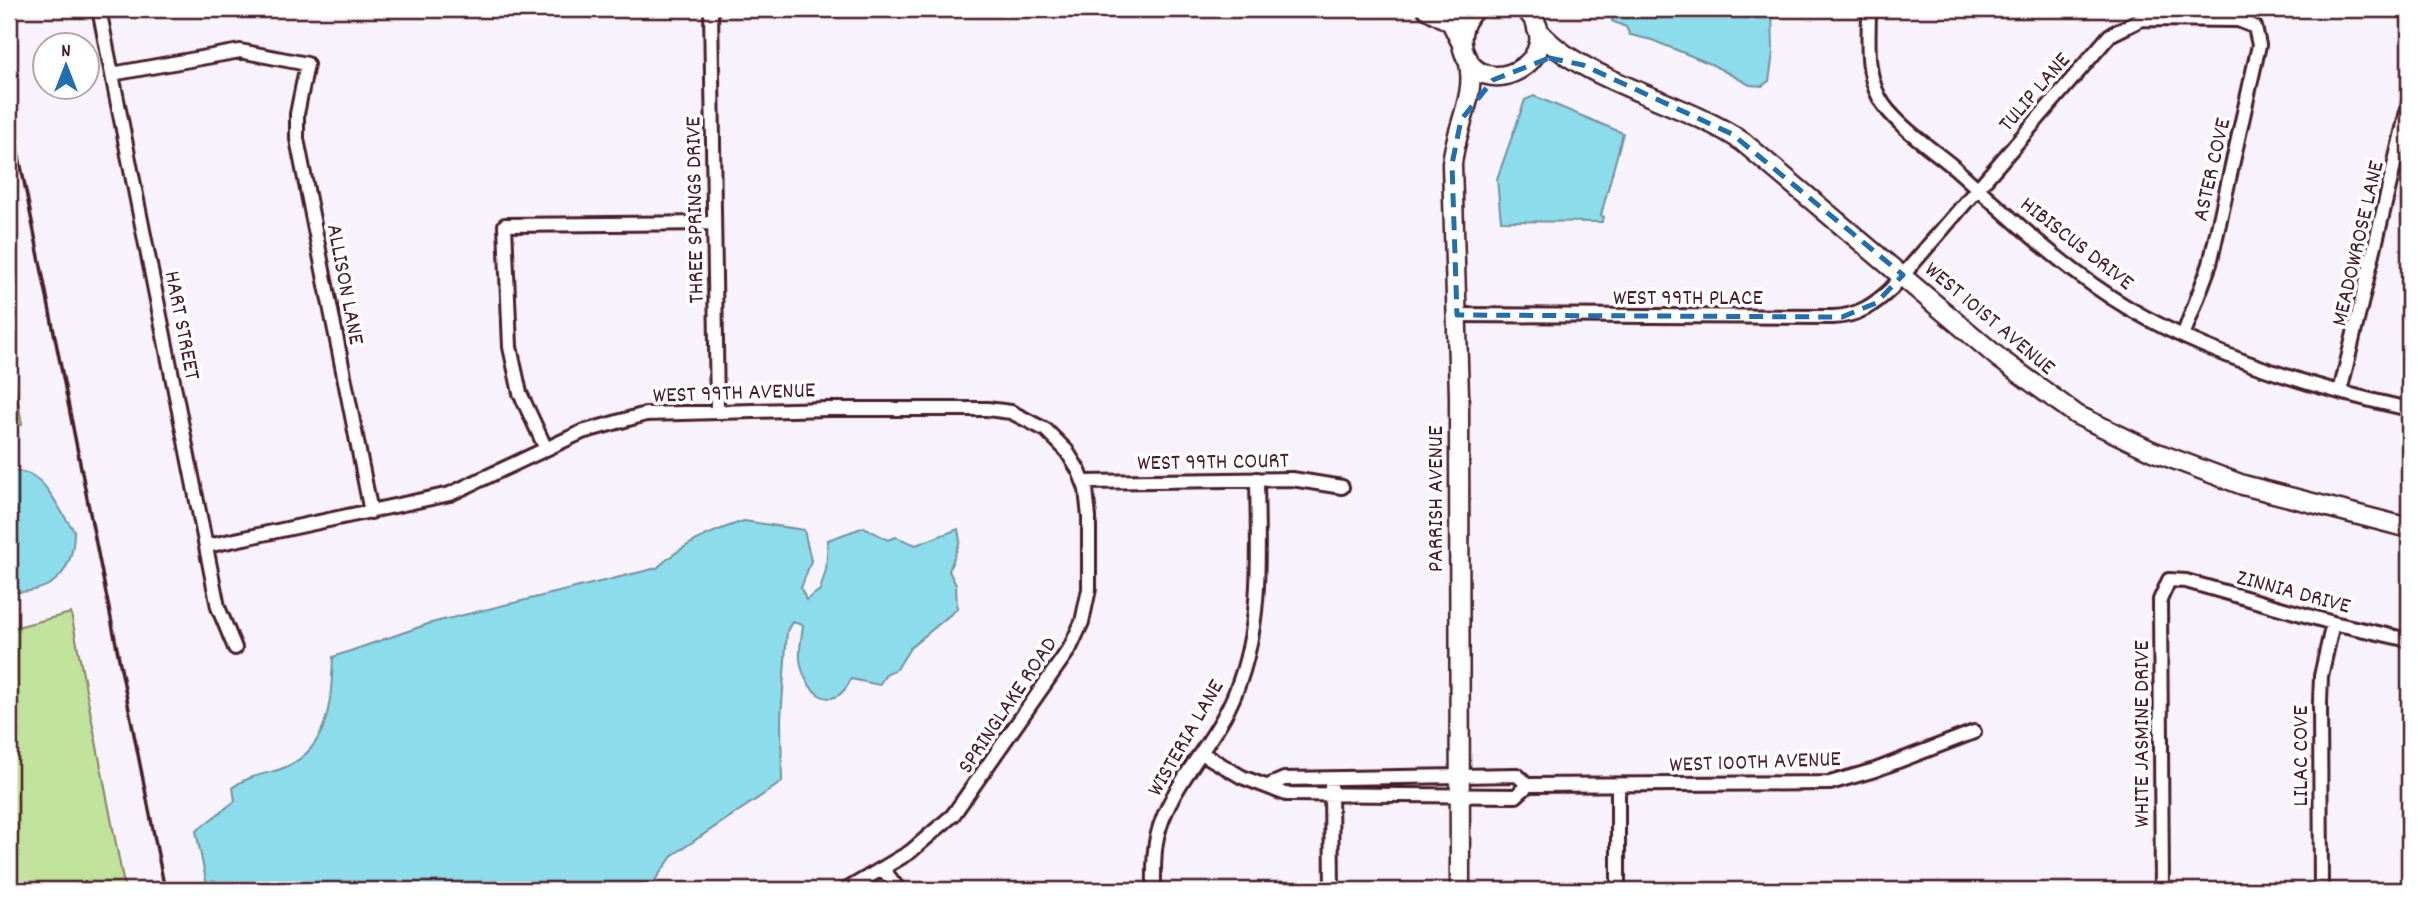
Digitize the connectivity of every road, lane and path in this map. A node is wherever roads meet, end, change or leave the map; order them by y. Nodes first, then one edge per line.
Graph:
1 (99, 9) edge
2 (711, 9) edge
3 (1427, 9) edge
4 (1450, 9) edge
5 (1467, 9) edge
6 (1475, 9) edge
7 (1869, 9) edge
8 (1530, 15) edge
9 (2238, 20) joint
10 (1461, 42) junction
11 (1468, 60) junction
12 (1583, 65) junction
13 (1515, 72) junction
14 (112, 75) junction
15 (2409, 103) edge
16 (1465, 110) junction
17 (1977, 188) junction
18 (714, 223) junction
19 (1903, 275) junction
20 (1457, 316) junction
21 (2183, 336) junction
22 (2340, 392) junction
23 (2409, 409) edge
24 (717, 410) junction
25 (546, 449) junction
26 (1257, 480) junction
27 (1084, 482) junction
28 (1342, 487) dead end
29 (372, 512) junction
30 (2409, 528) edge
31 (207, 545) junction
32 (2169, 580) joint
33 (2333, 623) junction
34 (2409, 640) edge
35 (235, 648) dead end
36 (1974, 732) dead end
37 (1203, 754) junction
38 (1331, 779) junction
39 (1270, 785) junction
40 (1460, 785) junction
41 (1528, 785) junction
42 (1618, 785) junction
43 (1331, 793) junction
44 (883, 869) junction
45 (846, 890) edge
46 (899, 890) edge
47 (1154, 890) edge
48 (1332, 890) edge
49 (1460, 890) edge
50 (1618, 890) edge
51 (2162, 890) edge
52 (2321, 890) edge

1 - 14 street, HART STREET
2 - 18 street, THREE SPRINGS DRIVE
3 - 10 street, PARRISH AVENUE
4 - 5 street
6 - 10 street
7 - 17 street, HIBISCUS DRIVE
8 - 12 street, WEST 101ST AVENUE
8 - 13 street
9 - 17 street, TULIP LANE
9 - 21 street, ASTER COVE
10 - 11 street, PARRISH AVENUE
11 - 13 street
11 - 16 street, PARRISH AVENUE
12 - 13 street, WEST 101ST AVENUE
12 - 19 street, WEST 101ST AVENUE
13 - 16 street, PARRISH AVENUE
14 - 29 street, ALLISON LANE
14 - 31 street, HART STREET
15 - 22 street, MEADOWROSE LANE
16 - 20 street, PARRISH AVENUE
17 - 19 street, TULIP LANE
17 - 21 street, HIBISCUS DRIVE
18 - 24 street, THREE SPRINGS DRIVE
18 - 25 street
19 - 20 street, WEST 99TH PLACE
19 - 30 street, WEST 101ST AVENUE
20 - 40 street, PARRISH AVENUE
21 - 22 street, HIBISCUS DRIVE
22 - 23 street, HIBISCUS DRIVE
24 - 25 street, WEST 99TH AVENUE
24 - 27 street, WEST 99TH AVENUE
25 - 29 street, WEST 99TH AVENUE
26 - 27 street, WEST 99TH COURT
26 - 28 street, WEST 99TH COURT
26 - 37 street, WISTERIA LANE
27 - 44 street, SPRINGLAKE ROAD
29 - 31 street, WEST 99TH AVENUE
31 - 35 street, HART STREET
32 - 33 street, ZINNIA DRIVE
32 - 51 street, WHITE JASMINE DRIVE
33 - 34 street, ZINNIA DRIVE
33 - 52 street, LILAC COVE
36 - 42 street, WEST 100TH AVENUE
37 - 39 street, WEST 100TH AVENUE
37 - 47 street, WISTERIA LANE
38 - 39 street, WEST 100TH AVENUE
38 - 40 street, WEST 100TH AVENUE
38 - 43 street
39 - 43 street, WEST 100TH AVENUE
40 - 41 street, WEST 100TH AVENUE
40 - 41 street, WEST 100TH AVENUE
40 - 43 street, WEST 100TH AVENUE
40 - 49 street, PARRISH AVENUE
41 - 42 street, WEST 100TH AVENUE
42 - 50 street
43 - 48 street
44 - 45 street, SPRINGLAKE ROAD
44 - 46 street

